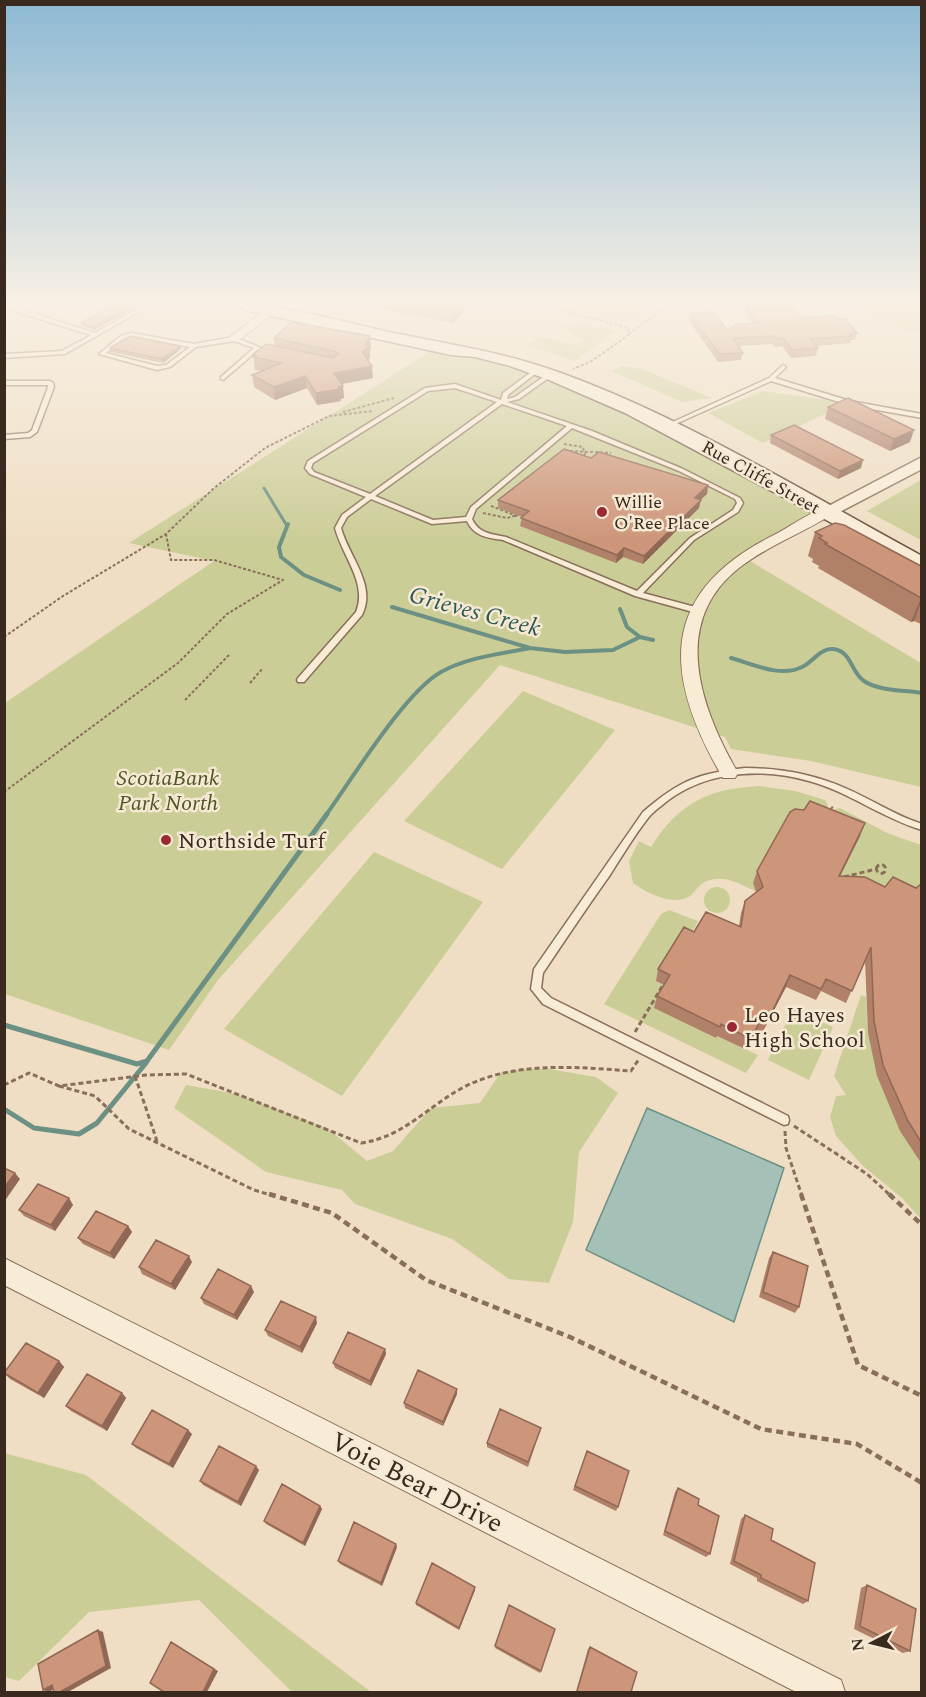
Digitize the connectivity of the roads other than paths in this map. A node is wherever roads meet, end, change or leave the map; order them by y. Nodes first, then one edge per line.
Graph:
1 (50, 384) edge
2 (519, 384) edge
3 (527, 384) edge
4 (566, 384) edge
5 (760, 384) edge
6 (788, 384) edge
7 (503, 401) junction
8 (921, 416) edge
9 (571, 426) junction
10 (667, 426) junction
11 (4, 437) edge
12 (921, 462) edge
13 (369, 497) junction
14 (826, 512) junction
15 (469, 519) junction
16 (921, 564) edge
17 (638, 594) junction
18 (696, 610) junction
19 (301, 680) dead end
20 (729, 773) junction
21 (921, 827) edge
22 (784, 1120) road end
23 (4, 1271) edge
24 (829, 1692) edge

1 - 11 lane
2 - 7 lane
3 - 7 lane
4 - 10 main road, Rue Cliffe Street
5 - 10 lane
6 - 8 lane
7 - 9 lane
7 - 13 lane
7 - 13 lane
9 - 15 lane
9 - 17 lane
10 - 14 main road, Rue Cliffe Street
12 - 14 street
13 - 15 lane
13 - 19 lane
14 - 16 main road, Rue Cliffe Street
14 - 18 street
15 - 17 lane
17 - 18 lane
18 - 20 street
20 - 21 lane
20 - 22 lane
23 - 24 street, Voie Bear Drive

